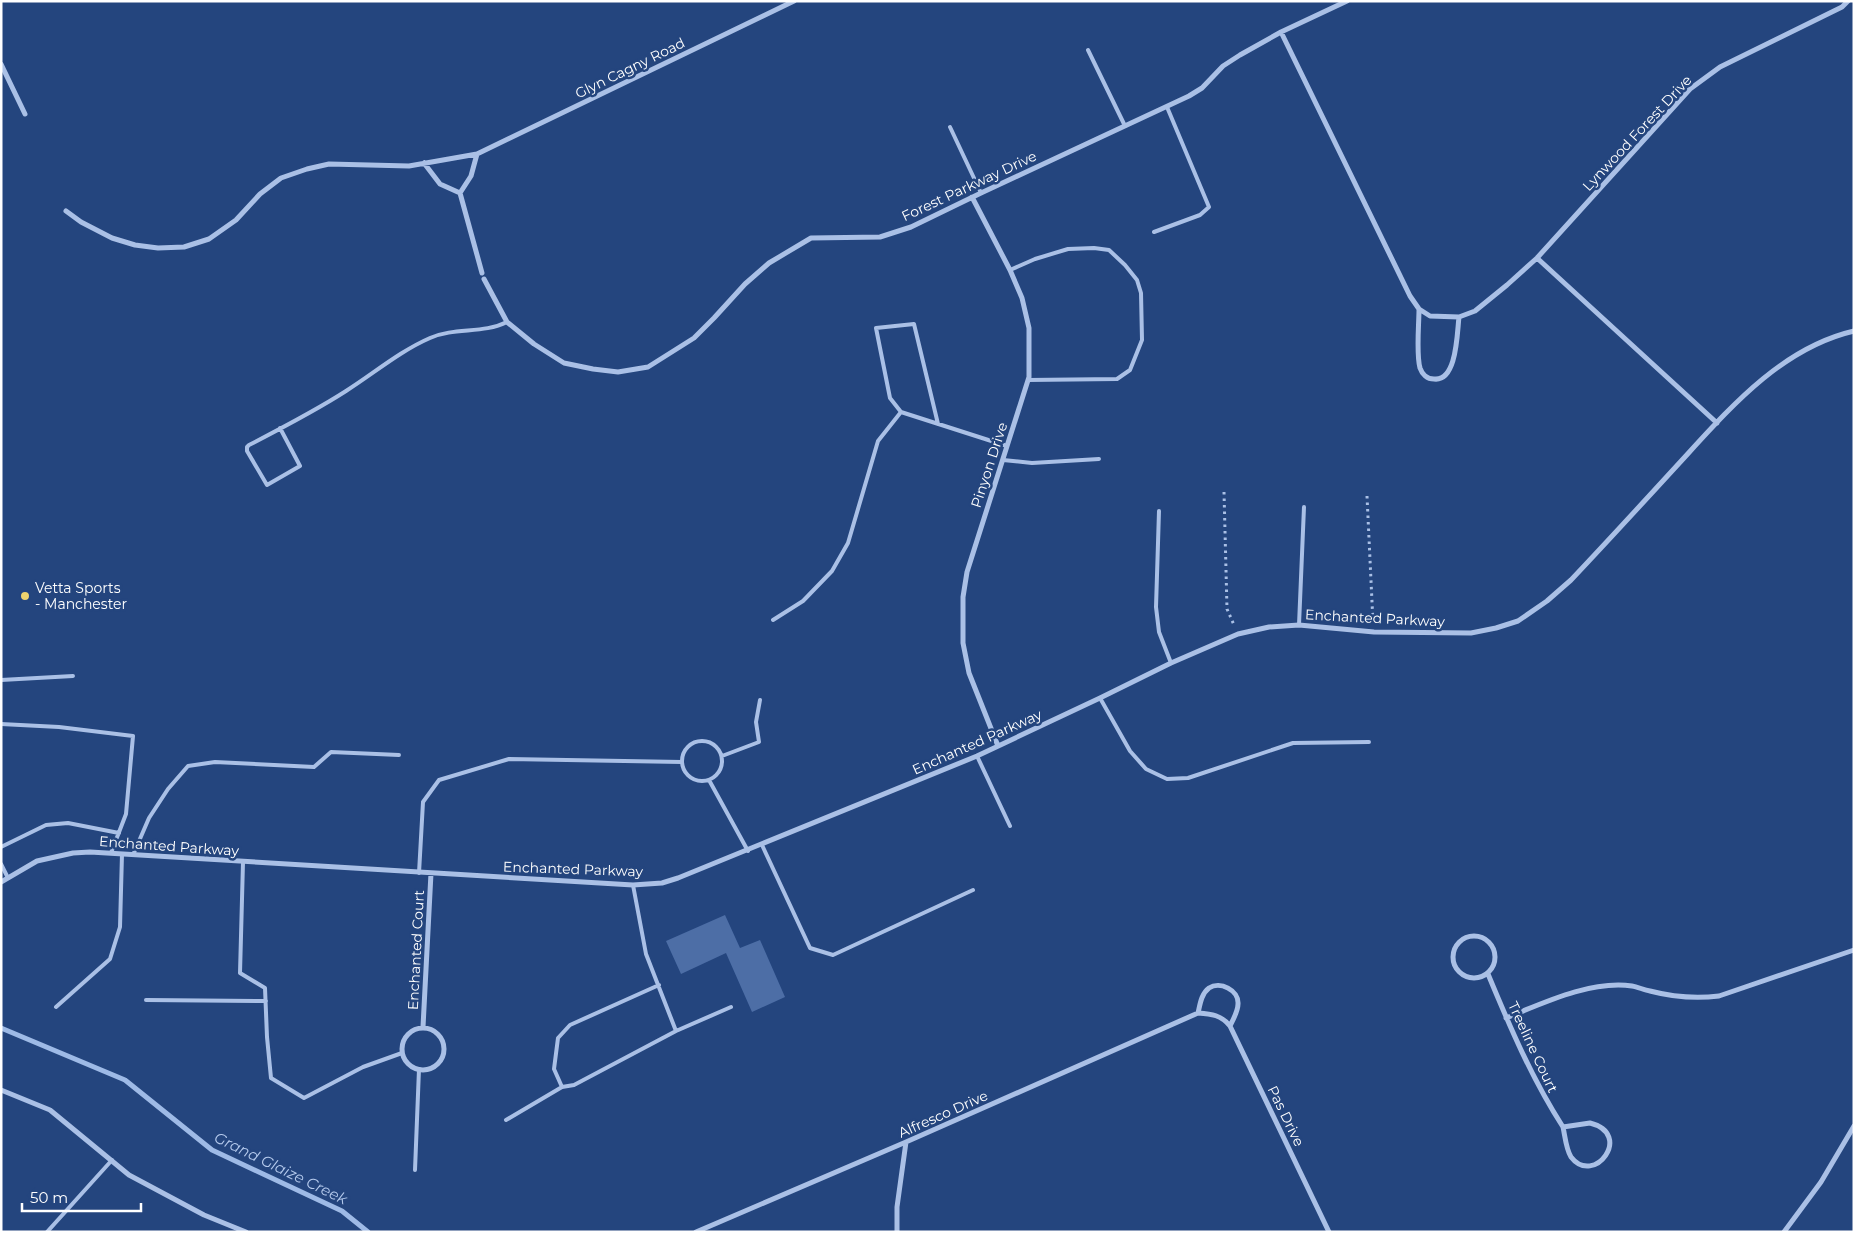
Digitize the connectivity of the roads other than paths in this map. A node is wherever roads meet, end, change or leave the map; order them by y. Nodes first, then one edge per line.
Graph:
1 (794, 1) edge
2 (1347, 1) edge
3 (1848, 1) edge
4 (1281, 32) junction
5 (1088, 50) dead end
6 (1, 64) edge
7 (1167, 107) junction
8 (25, 114) dead end
9 (1125, 126) junction
10 (950, 127) dead end
11 (477, 154) junction
12 (424, 163) junction
13 (981, 192) junction
14 (460, 193) junction
15 (972, 197) junction
16 (66, 211) dead end
17 (1154, 232) dead end
18 (1537, 258) junction
19 (1010, 270) junction
20 (1419, 309) junction
21 (1460, 317) junction
22 (507, 322) junction
23 (1854, 331) edge
24 (1028, 380) junction
25 (901, 412) junction
26 (1717, 423) junction
27 (938, 424) junction
28 (280, 428) junction
29 (1007, 446) junction
30 (1099, 459) dead end
31 (1003, 460) junction
32 (1304, 507) dead end
33 (1159, 511) dead end
34 (773, 620) dead end
35 (1299, 625) junction
36 (1171, 663) junction
37 (73, 676) dead end
38 (1, 680) edge
39 (1100, 698) junction
40 (760, 700) dead end
41 (1, 724) edge
42 (1368, 742) dead end
43 (998, 746) junction
44 (399, 754) dead end
45 (722, 756) junction
46 (977, 756) junction
47 (682, 762) junction
48 (709, 780) junction
49 (1010, 826) dead end
50 (119, 833) junction
51 (762, 845) junction
52 (1, 847) edge
53 (748, 851) junction
54 (111, 853) junction
55 (122, 854) junction
56 (133, 855) junction
57 (243, 862) junction
58 (1, 864) edge
59 (418, 873) junction
60 (431, 874) junction
61 (8, 878) junction
62 (1, 882) edge
63 (634, 885) junction
64 (973, 890) dead end
65 (1854, 950) edge
66 (1488, 974) junction
67 (659, 985) junction
68 (146, 1000) dead end
69 (266, 1001) junction
70 (731, 1007) dead end
71 (56, 1008) dead end
72 (1198, 1013) junction
73 (1217, 1015) joint
74 (1506, 1018) junction
75 (1230, 1026) junction
76 (424, 1027) junction
77 (676, 1030) junction
78 (402, 1053) junction
79 (419, 1069) junction
80 (562, 1087) junction
81 (1, 1090) edge
82 (506, 1120) dead end
83 (1854, 1126) edge
84 (1563, 1127) junction
85 (906, 1142) junction
86 (112, 1160) junction
87 (415, 1170) dead end
88 (47, 1232) edge
89 (246, 1232) edge
90 (696, 1232) edge
91 (897, 1232) edge
92 (1329, 1232) edge
93 (1784, 1232) edge

1 - 11 street, Glyn Cagny Road
2 - 4 street
3 - 18 street, Lynwood Forest Drive
4 - 7 street, Forest Parkway Drive
4 - 20 street
5 - 9 lane
6 - 8 street
7 - 9 street, Forest Parkway Drive
7 - 17 lane
9 - 13 street, Forest Parkway Drive
10 - 13 lane
11 - 12 street, Glyn Cagny Road
11 - 14 street
12 - 14 street
12 - 16 street, Glyn Cagny Road
13 - 15 street, Forest Parkway Drive
14 - 22 street, Forest Parkway Drive
15 - 19 street, Pinyon Drive
15 - 22 street, Forest Parkway Drive
18 - 21 street, Lynwood Forest Drive
18 - 26 street
19 - 24 street, Pinyon Drive
19 - 24 lane
20 - 21 street, Lynwood Forest Drive
20 - 21 street
22 - 28 lane
23 - 26 street, Enchanted Parkway
24 - 29 street, Pinyon Drive
25 - 27 lane
25 - 27 lane
25 - 34 lane
26 - 35 street, Enchanted Parkway
27 - 29 lane
28 - 28 lane
29 - 31 street, Pinyon Drive
30 - 31 lane
31 - 43 street, Pinyon Drive
32 - 35 lane
33 - 36 lane
35 - 36 street, Enchanted Parkway
36 - 39 street, Enchanted Parkway
37 - 38 lane
39 - 42 lane
39 - 43 street, Enchanted Parkway
40 - 45 lane
41 - 50 lane
43 - 46 street, Enchanted Parkway
44 - 56 lane
45 - 47 lane
45 - 48 lane
46 - 49 lane
46 - 51 street, Enchanted Parkway
47 - 48 lane
47 - 59 lane
48 - 53 lane
50 - 52 lane
50 - 54 lane
51 - 53 street, Enchanted Parkway
51 - 64 lane
53 - 63 street, Enchanted Parkway
54 - 55 street, Enchanted Parkway
54 - 61 street, Enchanted Parkway
55 - 56 street, Enchanted Parkway
55 - 71 lane
56 - 57 street, Enchanted Parkway
57 - 59 street, Enchanted Parkway
57 - 69 lane
58 - 61 lane
59 - 60 street, Enchanted Parkway
60 - 63 street, Enchanted Parkway
60 - 76 street, Enchanted Court
61 - 62 street, Enchanted Parkway
63 - 67 lane
65 - 74 street
66 - 66 street
66 - 74 street, Treeline Court
67 - 77 lane
67 - 80 lane
68 - 69 lane
69 - 78 lane
70 - 77 lane
72 - 73 street, Alfresco Drive
72 - 75 street
72 - 85 street, Alfresco Drive
73 - 75 street, Pas Drive
74 - 84 street, Treeline Court
75 - 92 street, Pas Drive
76 - 78 street, Enchanted Court
76 - 79 street, Enchanted Court
77 - 80 lane
78 - 79 street
79 - 87 lane
80 - 82 lane
81 - 86 street
83 - 93 street
84 - 84 street, Treeline Court
85 - 90 street, Alfresco Drive
85 - 91 street
86 - 88 lane
86 - 89 street

